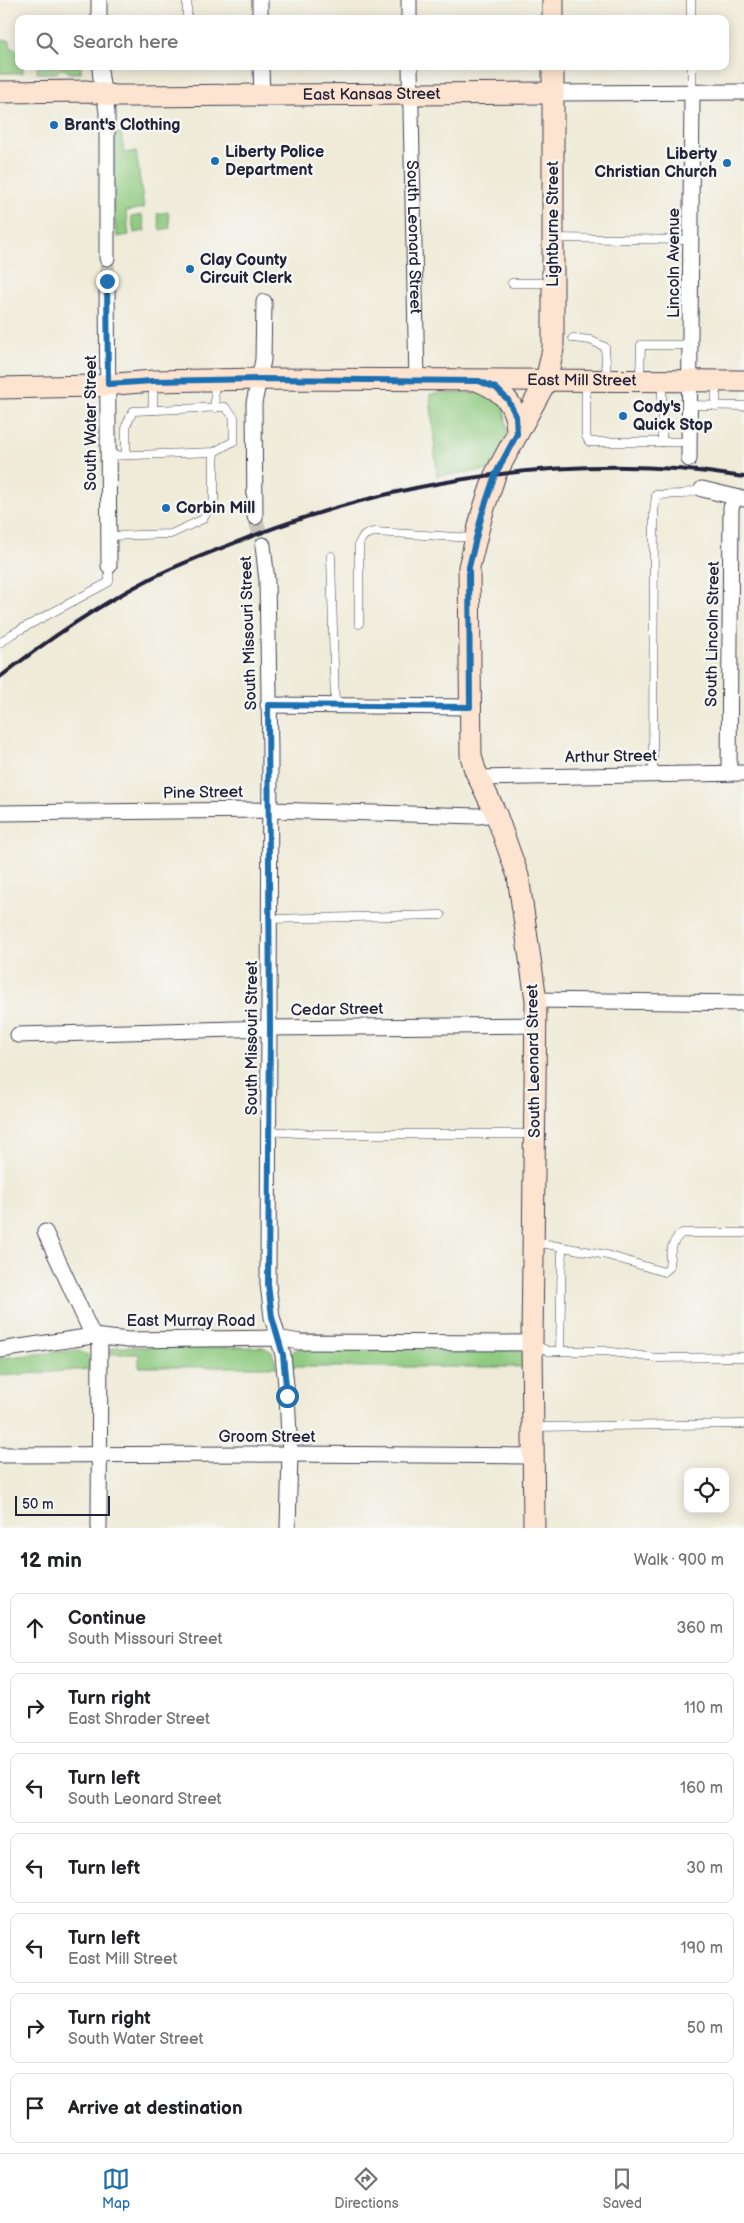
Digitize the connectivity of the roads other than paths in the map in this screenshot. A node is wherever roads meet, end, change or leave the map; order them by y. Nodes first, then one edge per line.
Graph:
1 (99, 0) edge
2 (187, 0) edge
3 (260, 0) edge
4 (409, 0) edge
5 (553, 0) edge
6 (691, 0) edge
7 (99, 15) edge
8 (187, 15) edge
9 (260, 15) edge
10 (409, 15) edge
11 (553, 15) edge
12 (691, 15) edge
13 (100, 70) edge
14 (261, 70) edge
15 (410, 70) edge
16 (553, 70) edge
17 (692, 70) edge
18 (0, 92) edge
19 (692, 92) junction
20 (744, 92) edge
21 (105, 93) junction
22 (553, 93) junction
23 (411, 94) junction
24 (262, 96) junction
25 (552, 238) junction
26 (691, 240) junction
27 (107, 258) tunnel mouth
28 (107, 281) tunnel mouth
29 (512, 283) dead end
30 (553, 283) junction
31 (264, 302) dead end
32 (573, 338) dead end
33 (691, 345) junction
34 (260, 379) junction
35 (640, 380) junction
36 (153, 381) junction
37 (214, 381) junction
38 (479, 381) junction
39 (546, 381) junction
40 (596, 381) junction
41 (662, 381) junction
42 (691, 381) junction
43 (716, 381) junction
44 (744, 381) edge
45 (417, 382) junction
46 (108, 384) junction
47 (0, 388) edge
48 (690, 405) junction
49 (716, 406) junction
50 (744, 406) edge
51 (215, 408) junction
52 (153, 410) junction
53 (517, 434) junction
54 (662, 442) junction
55 (689, 442) junction
56 (214, 452) junction
57 (126, 455) junction
58 (108, 456) junction
59 (689, 459) dead end
60 (702, 489) joint
61 (739, 498) edge
62 (255, 517) tunnel mouth
63 (108, 536) junction
64 (476, 538) junction
65 (263, 545) tunnel mouth
66 (331, 556) dead end
67 (108, 566) joint
68 (359, 624) dead end
69 (0, 643) edge
70 (268, 705) junction
71 (334, 706) junction
72 (470, 707) junction
73 (736, 773) edge
74 (653, 774) junction
75 (478, 778) junction
76 (270, 810) junction
77 (0, 813) edge
78 (496, 814) junction
79 (441, 915) dead end
80 (270, 919) junction
81 (536, 1000) junction
82 (744, 1004) edge
83 (536, 1025) junction
84 (270, 1028) junction
85 (18, 1035) dead end
86 (269, 1131) junction
87 (535, 1134) junction
88 (45, 1232) dead end
89 (744, 1233) edge
90 (534, 1241) junction
91 (562, 1247) junction
92 (96, 1337) junction
93 (277, 1338) junction
94 (532, 1343) junction
95 (0, 1350) edge
96 (560, 1351) junction
97 (744, 1357) edge
98 (744, 1424) edge
99 (534, 1427) junction
100 (100, 1454) junction
101 (290, 1454) junction
102 (0, 1455) edge
103 (534, 1456) junction
104 (99, 1528) edge
105 (288, 1528) edge
106 (534, 1528) edge

1 - 7 street
2 - 8 lane
3 - 9 street
4 - 10 street
5 - 11 main road
6 - 12 lane
13 - 21 street
14 - 24 street
15 - 23 street, South Leonard Street
16 - 22 main road, Lightburne Street
17 - 19 lane, Lincoln Avenue
18 - 21 main road, East Kansas Street
19 - 20 street, East Kansas Street
19 - 22 street, East Kansas Street
19 - 26 street, Lincoln Avenue
21 - 24 main road, East Kansas Street
21 - 27 street
22 - 23 main road, East Kansas Street
22 - 25 main road, Lightburne Street
23 - 24 main road, East Kansas Street
23 - 45 street, South Leonard Street
25 - 26 lane
25 - 30 main road, Lightburne Street
26 - 33 street, Lincoln Avenue
28 - 46 street, South Water Street
29 - 30 lane
30 - 39 main road, Lightburne Street
31 - 34 street
32 - 40 lane
33 - 35 lane
33 - 42 street, Lincoln Avenue
34 - 37 main road, East Mill Street
34 - 45 main road, East Mill Street
34 - 62 street
35 - 40 main road, East Mill Street
35 - 41 main road, East Mill Street
36 - 37 main road, East Mill Street
36 - 46 main road, East Mill Street
36 - 52 lane
37 - 51 lane
38 - 39 main road, East Mill Street
38 - 45 main road, East Mill Street
38 - 53 main road
39 - 40 main road, East Mill Street
39 - 53 main road, South Leonard Street
40 - 54 lane
41 - 42 main road, East Mill Street
41 - 54 lane
42 - 43 main road, East Mill Street
42 - 48 street, Lincoln Avenue
43 - 44 main road, East Mill Street
43 - 49 lane
46 - 47 main road, East Mill Street
46 - 58 street, South Water Street
48 - 49 lane
48 - 55 street, Lincoln Avenue
49 - 50 lane
51 - 52 lane
51 - 56 lane
52 - 57 lane
53 - 64 main road, South Leonard Street
54 - 55 lane
55 - 59 street, Lincoln Avenue
56 - 57 lane
56 - 63 lane
57 - 58 lane
58 - 63 street, South Water Street
60 - 61 street
60 - 74 lane
61 - 73 street, South Lincoln Street
63 - 67 street, South Water Street
64 - 68 lane
64 - 72 main road, South Leonard Street
65 - 70 street, South Missouri Street
66 - 71 lane
67 - 69 lane
70 - 71 street
70 - 76 street, South Missouri Street
71 - 72 street
72 - 75 main road, South Leonard Street
73 - 74 street, Arthur Street
74 - 75 street, Arthur Street
75 - 78 main road, South Leonard Street
76 - 77 street, Pine Street
76 - 78 street, Pine Street
76 - 80 street, South Missouri Street
78 - 81 main road, South Leonard Street
79 - 80 lane
80 - 84 street, South Missouri Street
81 - 82 street
81 - 83 main road, South Leonard Street
83 - 84 street, Cedar Street
83 - 87 main road, South Leonard Street
84 - 85 street, Cedar Street
84 - 86 street, South Missouri Street
86 - 87 lane
86 - 93 street, South Missouri Street
87 - 90 main road, South Leonard Street
88 - 92 street
89 - 91 lane
90 - 91 lane
90 - 94 main road, South Leonard Street
91 - 96 lane
92 - 93 street, East Murray Road
92 - 95 street, East Murray Road
92 - 100 street
93 - 94 street, East Murray Road
93 - 101 street, South Missouri Street
94 - 96 lane
94 - 99 main road, South Leonard Street
96 - 97 lane
98 - 99 lane
99 - 103 main road, South Leonard Street
100 - 101 street, Groom Street
100 - 102 street, Groom Street
100 - 104 street
101 - 103 street, Groom Street
101 - 105 street, South Missouri Street
103 - 106 main road, South Leonard Street

